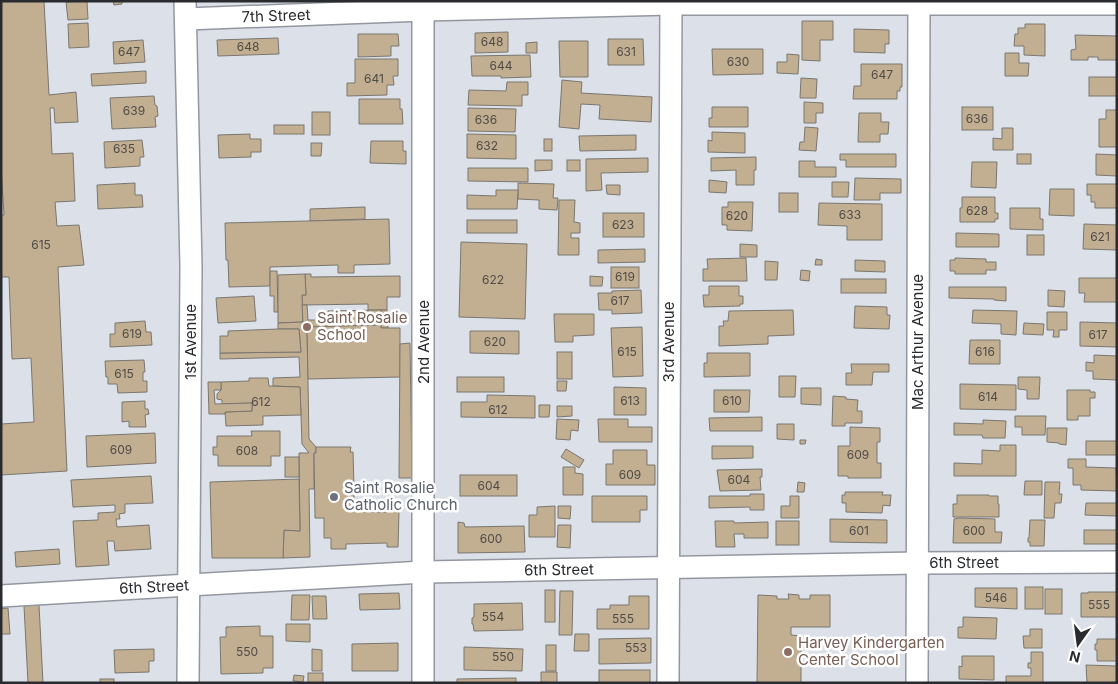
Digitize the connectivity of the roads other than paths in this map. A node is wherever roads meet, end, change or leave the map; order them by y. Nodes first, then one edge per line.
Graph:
1 (671, 3) edge
2 (918, 3) edge
3 (1117, 4) edge
4 (423, 6) edge
5 (185, 10) edge
6 (1117, 562) edge
7 (918, 563) junction
8 (668, 567) junction
9 (424, 572) junction
10 (189, 585) junction
11 (1, 596) edge
12 (188, 683) edge
13 (423, 683) edge
14 (668, 683) edge
15 (917, 683) edge

1 - 2 street, 7th Street
1 - 4 street, 7th Street
1 - 8 street, 3rd Avenue
2 - 3 street, 7th Street
2 - 7 street, Mac Arthur Avenue
4 - 5 street, 7th Street
4 - 9 street, 2nd Avenue
5 - 10 street, 1st Avenue
6 - 7 street, 6th Street
7 - 8 street, 6th Street
7 - 15 street, Mac Arthur Avenue
8 - 9 street, 6th Street
8 - 14 street, 3rd Avenue
9 - 10 street, 6th Street
9 - 13 street, 2nd Avenue
10 - 11 street, 6th Street
10 - 12 street, 1st Avenue

